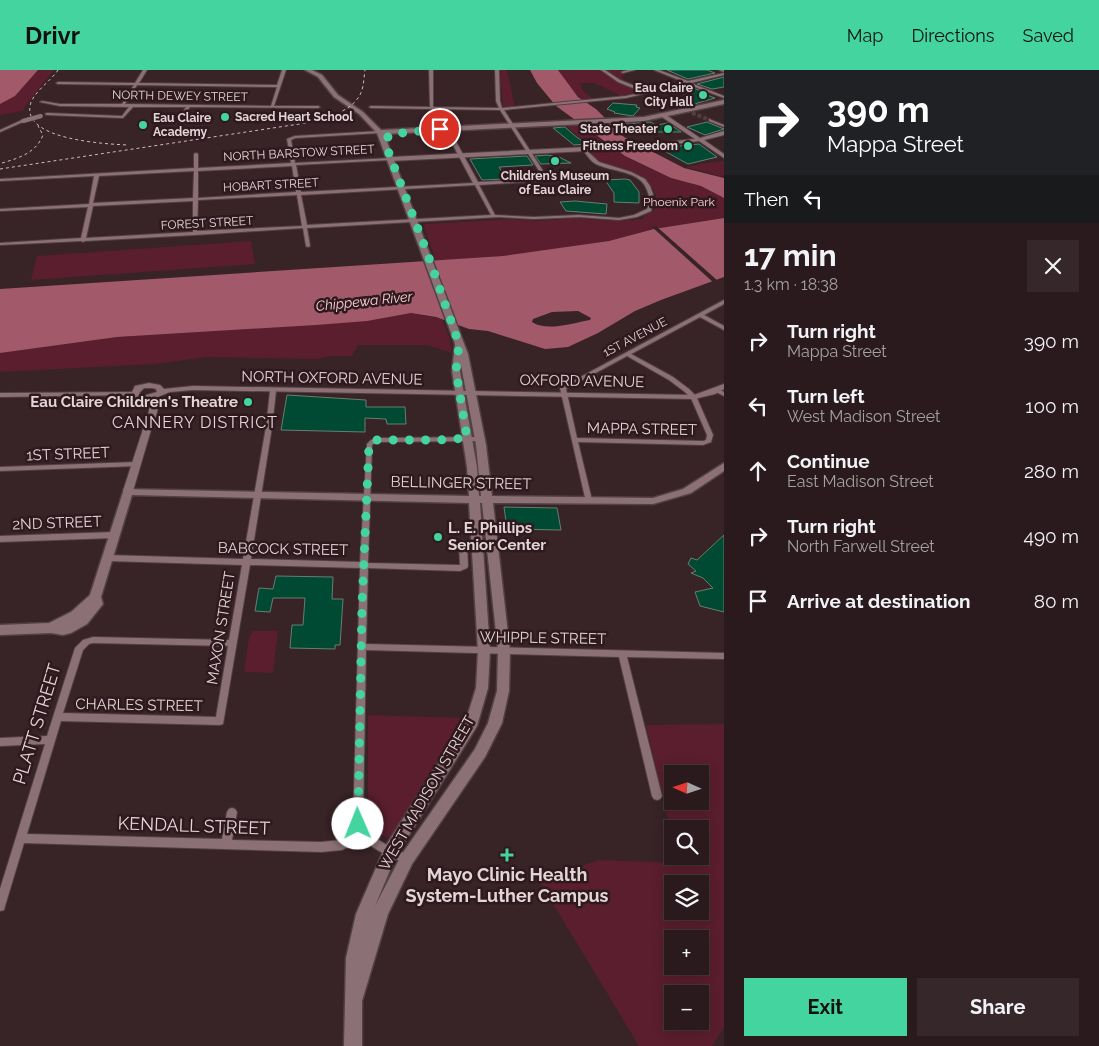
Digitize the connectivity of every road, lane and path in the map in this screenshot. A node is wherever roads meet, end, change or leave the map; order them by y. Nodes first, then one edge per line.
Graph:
1 (145, 70) edge
2 (284, 70) edge
3 (301, 70) edge
4 (308, 70) edge
5 (431, 70) edge
6 (498, 70) edge
7 (603, 70) edge
8 (632, 70) edge
9 (656, 70) edge
10 (315, 72) edge
11 (623, 72) dead end
12 (723, 72) edge
13 (58, 83) dead end
14 (688, 83) junction
15 (136, 84) junction
16 (278, 86) junction
17 (646, 92) junction
18 (724, 97) edge
19 (42, 102) dead end
20 (724, 102) edge
21 (123, 104) junction
22 (60, 105) junction
23 (132, 105) junction
24 (188, 106) junction
25 (272, 107) junction
26 (318, 107) dead end
27 (371, 107) dead end
28 (433, 108) junction
29 (502, 109) junction
30 (47, 114) junction
31 (664, 116) junction
32 (180, 120) dead end
33 (710, 120) tunnel mouth
34 (513, 126) junction
35 (724, 126) edge
36 (447, 129) junction
37 (378, 130) junction
38 (0, 131) edge
39 (409, 131) junction
40 (724, 133) edge
41 (699, 140) junction
42 (387, 148) junction
43 (584, 149) junction
44 (529, 152) junction
45 (196, 154) dead end
46 (460, 155) junction
47 (724, 156) edge
48 (391, 159) junction
49 (292, 164) junction
50 (196, 168) junction
51 (97, 174) junction
52 (0, 180) edge
53 (476, 184) junction
54 (401, 188) junction
55 (298, 194) junction
56 (195, 199) junction
57 (90, 205) junction
58 (0, 210) edge
59 (496, 217) junction
60 (415, 222) junction
61 (304, 228) junction
62 (195, 234) junction
63 (83, 241) junction
64 (0, 244) edge
65 (308, 246) dead end
66 (724, 302) edge
67 (700, 315) junction
68 (724, 328) edge
69 (459, 344) junction
70 (626, 354) junction
71 (721, 390) edge
72 (158, 391) junction
73 (273, 391) junction
74 (137, 393) junction
75 (459, 393) junction
76 (470, 393) junction
77 (0, 395) edge
78 (563, 395) junction
79 (694, 397) junction
80 (149, 423) junction
81 (467, 438) junction
82 (480, 439) junction
83 (574, 440) junction
84 (136, 464) junction
85 (724, 466) edge
86 (0, 470) edge
87 (128, 491) junction
88 (257, 493) junction
89 (366, 495) junction
90 (474, 499) junction
91 (487, 499) junction
92 (588, 500) junction
93 (114, 535) junction
94 (0, 539) edge
95 (462, 543) dead end
96 (107, 558) junction
97 (246, 562) junction
98 (364, 565) junction
99 (0, 630) edge
100 (233, 643) junction
101 (362, 647) junction
102 (484, 650) junction
103 (504, 651) junction
104 (622, 653) junction
105 (724, 656) edge
106 (58, 717) junction
107 (220, 721) joint
108 (51, 740) junction
109 (0, 742) edge
110 (657, 796) dead end
111 (232, 812) dead end
112 (363, 834) junction
113 (21, 838) junction
114 (226, 843) junction
115 (390, 852) junction
116 (407, 859) junction
117 (0, 906) edge
118 (355, 997) junction
119 (353, 1046) edge

1 - 15 street
2 - 16 street
3 - 37 main road
4 - 10 main road
5 - 28 street
6 - 29 street
7 - 17 street
8 - 11 street
9 - 14 street
10 - 37 main road
12 - 14 street
13 - 15 street
14 - 17 street
14 - 18 street
15 - 16 street
15 - 21 street
16 - 25 street
17 - 29 street
19 - 22 street, NORTH DEWEY STREET
20 - 31 main road
21 - 22 street, NORTH DEWEY STREET
21 - 23 street, NORTH DEWEY STREET
22 - 30 street
23 - 24 street, NORTH DEWEY STREET
23 - 30 street
24 - 25 street, NORTH DEWEY STREET
24 - 32 street
25 - 26 street, NORTH DEWEY STREET
27 - 28 street
28 - 29 street
28 - 36 street
29 - 34 street
30 - 38 street, bridge
31 - 34 main road
31 - 41 street
33 - 35 street
34 - 36 main road
34 - 44 street
36 - 39 main road
36 - 46 street
37 - 39 main road
37 - 42 main road, WEST MADISON STREET
37 - 49 street
39 - 42 main road
40 - 41 street, NORTH BARSTOW STREET
41 - 43 street, NORTH BARSTOW STREET
41 - 47 street
42 - 48 main road, WEST MADISON STREET
43 - 44 street, NORTH BARSTOW STREET
43 - 59 street, FOREST STREET
44 - 46 street, NORTH BARSTOW STREET
44 - 53 street, HOBART STREET
45 - 50 street
46 - 48 street, NORTH BARSTOW STREET
46 - 53 street
48 - 49 street, NORTH BARSTOW STREET
48 - 54 main road, WEST MADISON STREET
49 - 50 street, NORTH BARSTOW STREET
49 - 55 street
50 - 51 street, NORTH BARSTOW STREET
50 - 56 street
51 - 52 street, NORTH BARSTOW STREET
51 - 57 street
53 - 54 street, HOBART STREET
53 - 59 street
54 - 55 street, HOBART STREET
54 - 60 main road, WEST MADISON STREET
55 - 56 street, HOBART STREET
55 - 61 street
56 - 57 street, HOBART STREET
56 - 62 street
57 - 58 street, HOBART STREET
57 - 63 street
59 - 60 street, FOREST STREET
60 - 61 street, FOREST STREET
60 - 69 main road, WEST MADISON STREET
61 - 62 street, FOREST STREET
61 - 65 street
62 - 63 street, FOREST STREET
63 - 64 street, FOREST STREET
66 - 67 street, 1ST AVENUE
67 - 68 street
67 - 70 street, 1ST AVENUE
69 - 75 main road, WEST MADISON STREET
69 - 76 main road, WEST MADISON STREET
70 - 78 street, 1ST AVENUE
70 - 79 street
71 - 79 street, OXFORD AVENUE
72 - 73 street, NORTH OXFORD AVENUE
72 - 74 street
72 - 74 street
72 - 80 street
73 - 75 street, NORTH OXFORD AVENUE
73 - 88 street, MAXON STREET
74 - 77 street
74 - 80 street
75 - 76 street, NORTH OXFORD AVENUE
75 - 81 main road, WEST MADISON STREET
76 - 78 street, OXFORD AVENUE
76 - 82 main road, WEST MADISON STREET
78 - 79 street, OXFORD AVENUE
78 - 83 street
79 - 83 street, MAPPA STREET
80 - 84 street
81 - 82 street
81 - 89 street
81 - 90 main road, WEST MADISON STREET
82 - 91 main road, WEST MADISON STREET
83 - 92 street
84 - 86 street, 1ST STREET
84 - 87 street
85 - 92 main road, BELLINGER STREET
87 - 88 main road, BELLINGER STREET
87 - 93 main road
88 - 89 main road, BELLINGER STREET
88 - 97 street, MAXON STREET
89 - 90 main road, BELLINGER STREET
89 - 98 street
90 - 91 main road, BELLINGER STREET
90 - 102 main road, WEST MADISON STREET
91 - 92 main road, BELLINGER STREET
91 - 103 main road, WEST MADISON STREET
93 - 94 street, 2ND STREET
93 - 96 main road
95 - 98 street, BABCOCK STREET
96 - 97 street, BABCOCK STREET
96 - 99 main road
97 - 98 street, BABCOCK STREET
97 - 100 street, MAXON STREET
98 - 101 street
100 - 106 street, PLATT STREET
100 - 107 street, MAXON STREET
101 - 102 street, WHIPPLE STREET
101 - 112 street
102 - 103 street, WHIPPLE STREET
102 - 115 main road, WEST MADISON STREET
103 - 104 street, WHIPPLE STREET
103 - 116 main road, WEST MADISON STREET
104 - 105 street, WHIPPLE STREET
104 - 110 street
106 - 107 street, CHARLES STREET
106 - 108 street, PLATT STREET
108 - 109 street
108 - 113 street, PLATT STREET
111 - 114 street
112 - 114 street, KENDALL STREET
112 - 115 street
113 - 114 street, KENDALL STREET
113 - 117 street, PLATT STREET
115 - 116 street
115 - 118 main road, WEST MADISON STREET
116 - 118 main road, WEST MADISON STREET
118 - 119 main road

